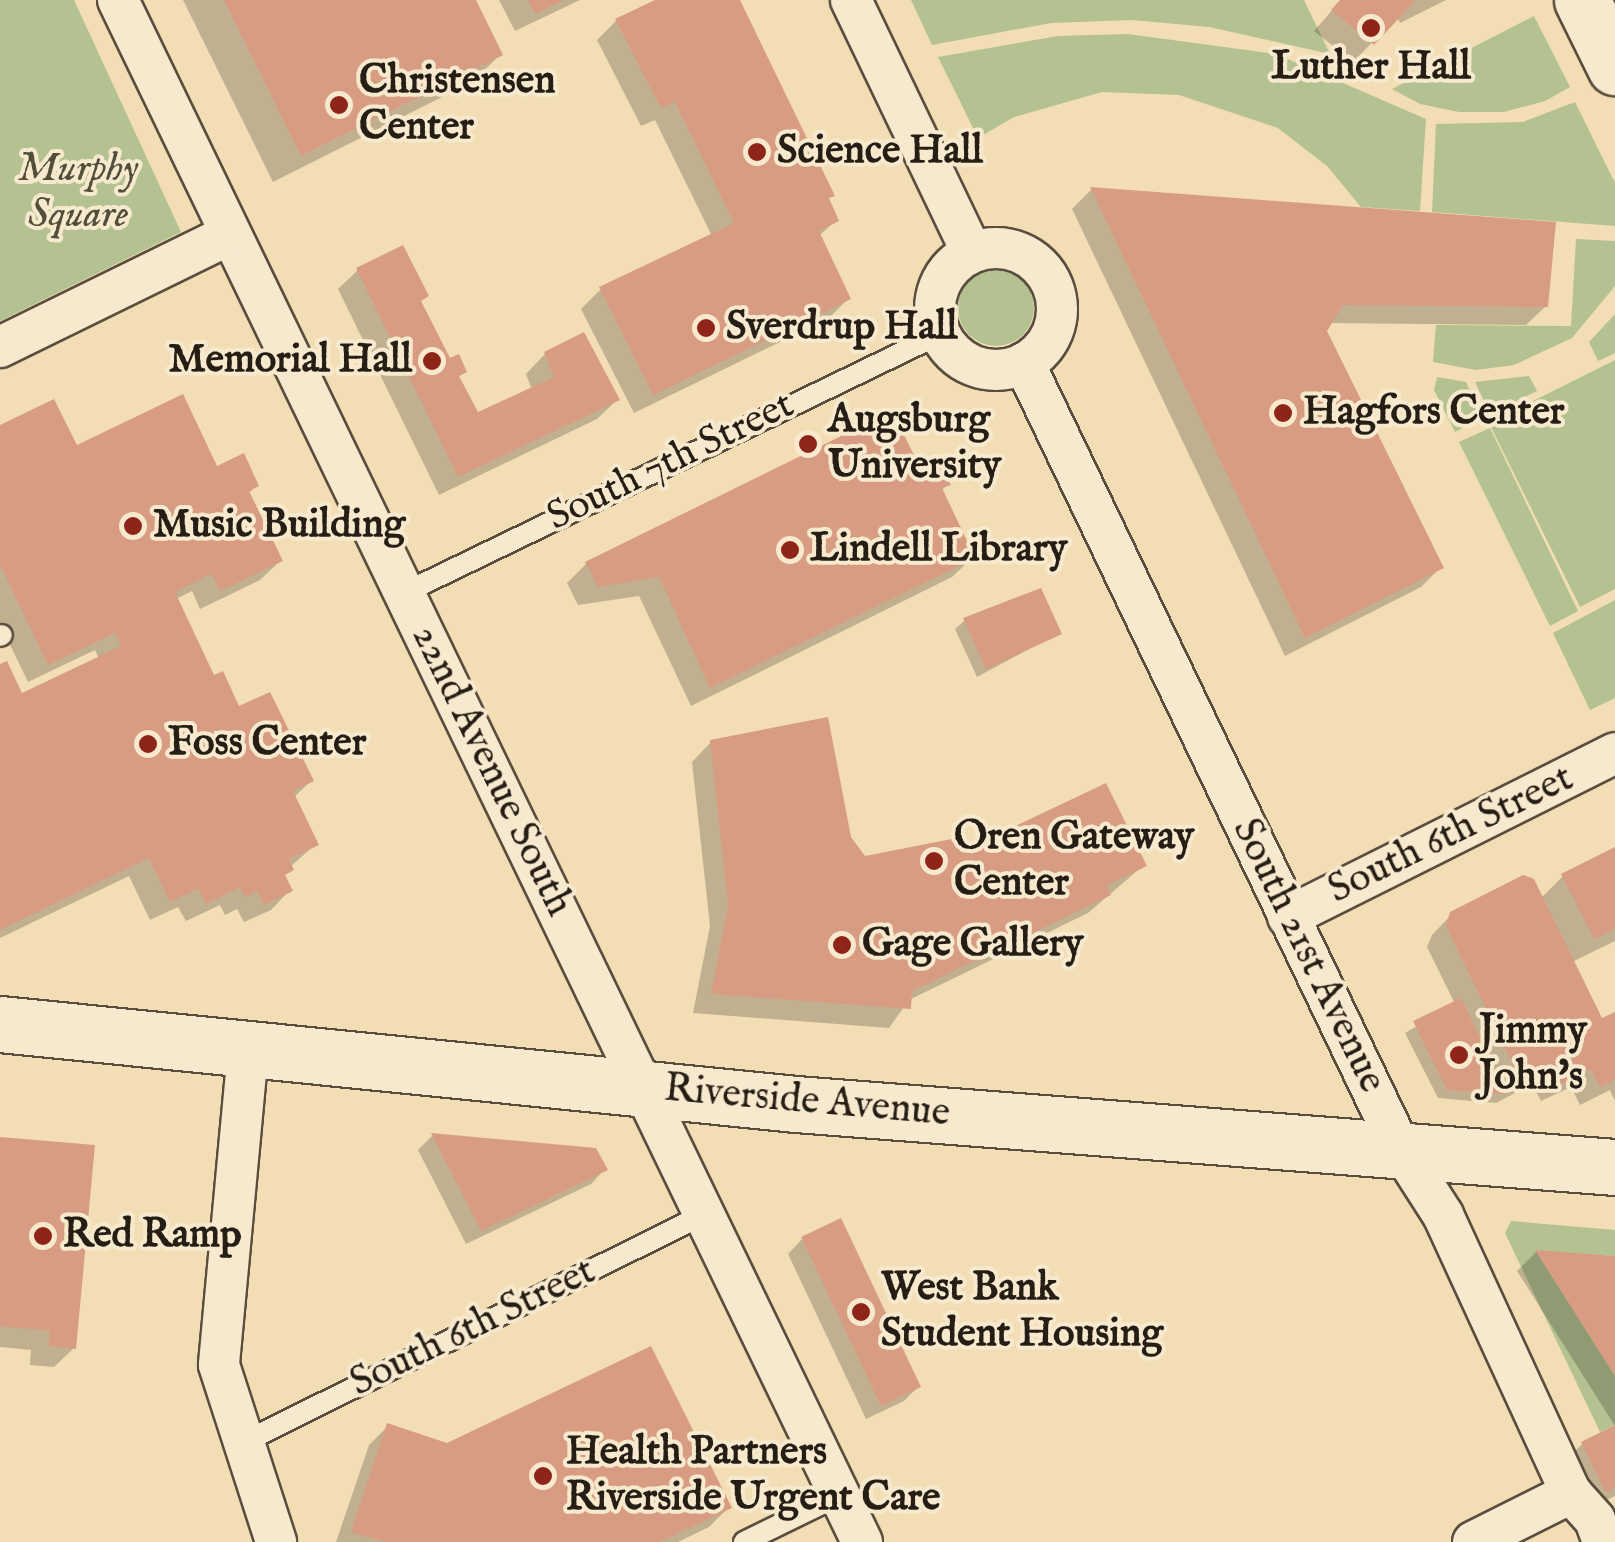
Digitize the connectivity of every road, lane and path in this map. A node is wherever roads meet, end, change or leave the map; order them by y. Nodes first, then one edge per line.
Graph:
1 (118, 0) edge
2 (851, 0) edge
3 (229, 235) junction
4 (972, 253) junction
5 (940, 334) junction
6 (0, 346) edge
7 (1024, 364) junction
8 (404, 593) junction
9 (1615, 753) edge
10 (1288, 916) junction
11 (0, 1024) edge
12 (248, 1050) junction
13 (648, 1088) junction
14 (1400, 1148) junction
15 (1615, 1168) edge
16 (705, 1214) junction
17 (242, 1443) junction
18 (1571, 1493) junction
19 (840, 1496) junction
20 (276, 1542) edge
21 (744, 1542) edge
22 (862, 1542) edge
23 (1473, 1542) edge
24 (1603, 1542) edge

1 - 3 street, 22nd Avenue South
2 - 4 street
3 - 6 street
3 - 8 street, 22nd Avenue South
4 - 5 street
4 - 7 street
5 - 7 street
5 - 8 lane, South 7th Street
7 - 10 street, South 21st Avenue
8 - 13 street, 22nd Avenue South
9 - 10 street, South 6th Street
10 - 14 street, South 21st Avenue
11 - 12 street, Riverside Avenue
12 - 13 street, Riverside Avenue
12 - 17 street
13 - 14 street, Riverside Avenue
13 - 16 street, 22nd Avenue South
14 - 15 street, Riverside Avenue
14 - 18 street, South 21st Avenue
16 - 17 lane, South 6th Street
16 - 19 street, 22nd Avenue South
17 - 20 street
18 - 23 street
18 - 24 street, South 21st Avenue
19 - 21 lane
19 - 22 street, 22nd Avenue South

